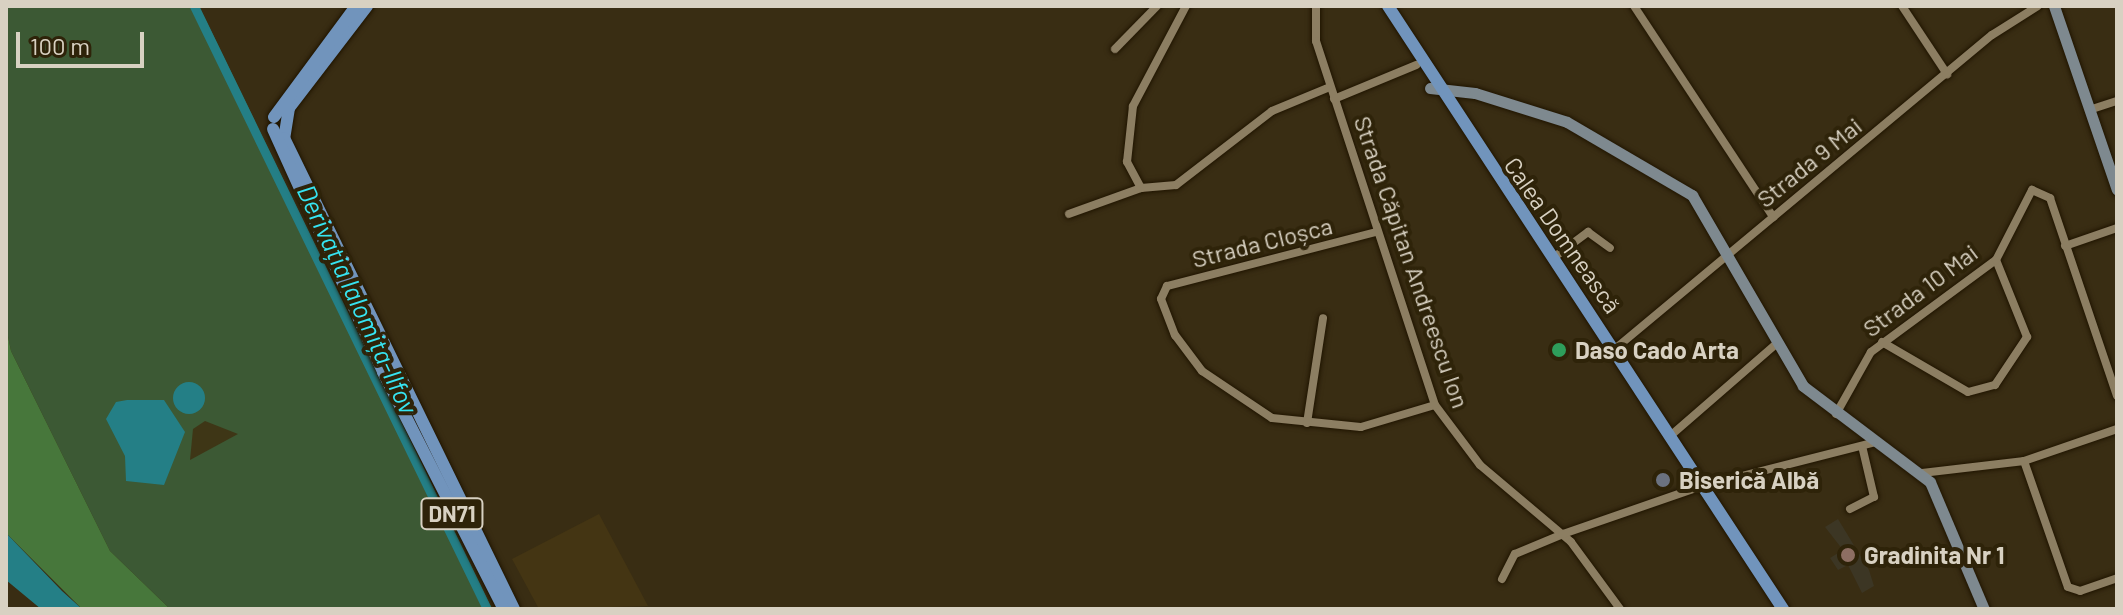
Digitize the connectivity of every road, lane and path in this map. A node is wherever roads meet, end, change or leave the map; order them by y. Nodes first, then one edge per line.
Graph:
1 (356, 6) edge
2 (367, 6) edge
3 (1157, 6) edge
4 (1186, 6) edge
5 (1316, 6) edge
6 (1380, 6) edge
7 (1388, 6) edge
8 (1634, 6) edge
9 (1902, 6) edge
10 (2038, 6) edge
11 (2054, 6) edge
12 (1115, 49) dead end
13 (1416, 65) junction
14 (1947, 74) junction
15 (1330, 87) junction
16 (1434, 87) junction
17 (1334, 99) junction
18 (2117, 101) edge
19 (2089, 110) junction
20 (281, 120) junction
21 (1141, 188) junction
22 (2117, 190) edge
23 (1069, 214) dead end
24 (1773, 217) junction
25 (2117, 228) edge
26 (1376, 232) junction
27 (2065, 246) junction
28 (1610, 248) dead end
29 (1731, 252) junction
30 (1553, 258) junction
31 (1996, 260) junction
32 (1323, 318) dead end
33 (1882, 342) junction
34 (1777, 343) junction
35 (1612, 351) junction
36 (2117, 396) edge
37 (1435, 405) junction
38 (1836, 414) junction
39 (1307, 423) junction
40 (2117, 429) edge
41 (1670, 436) junction
42 (1875, 442) junction
43 (1862, 446) junction
44 (2024, 461) junction
45 (1922, 473) junction
46 (1704, 487) junction
47 (1850, 509) dead end
48 (1563, 534) junction
49 (2117, 578) edge
50 (1502, 579) dead end
51 (504, 609) edge
52 (514, 609) edge
53 (1620, 609) edge
54 (1775, 609) edge
55 (1783, 609) edge
56 (1984, 609) edge

1 - 20 main road
2 - 20 main road
3 - 12 street
4 - 21 street
5 - 15 street, Strada Căpitan Andreescu Ion
6 - 13 main road, Calea Domnească
7 - 16 main road, Calea Domnească
8 - 24 street
9 - 14 street
10 - 14 street, Strada 9 Mai
11 - 19 street
13 - 16 main road, Calea Domnească
13 - 17 street
14 - 24 street, Strada 9 Mai
15 - 17 street, Strada Căpitan Andreescu Ion
15 - 21 street
16 - 29 street
16 - 30 main road, Calea Domnească
16 - 35 main road, Calea Domnească
17 - 26 street, Strada Căpitan Andreescu Ion
18 - 19 street
19 - 22 street
20 - 51 main road, DN71
20 - 52 main road, DN71
21 - 23 street
24 - 29 street, Strada 9 Mai
25 - 27 street
26 - 37 street, Strada Căpitan Andreescu Ion
26 - 39 street, Strada Cloșca
27 - 31 street, Strada 10 Mai
27 - 36 street, Strada 10 Mai
28 - 30 street
29 - 34 street
29 - 35 street, Strada 9 Mai
30 - 35 main road, Calea Domnească
31 - 33 street, Strada 10 Mai
31 - 33 street
32 - 39 street
33 - 38 street, Strada 10 Mai
34 - 38 street
34 - 41 street
35 - 41 main road, Calea Domnească
37 - 39 street
37 - 48 street, Strada Căpitan Andreescu Ion
38 - 42 street
40 - 44 street
41 - 46 main road, Calea Domnească
42 - 43 street
42 - 45 street
43 - 46 street
43 - 47 street
44 - 45 street
44 - 49 street
45 - 56 street
46 - 48 street
46 - 54 main road, Calea Domnească
46 - 55 main road, Calea Domnească
48 - 50 street
48 - 53 street, Strada Căpitan Andreescu Ion

